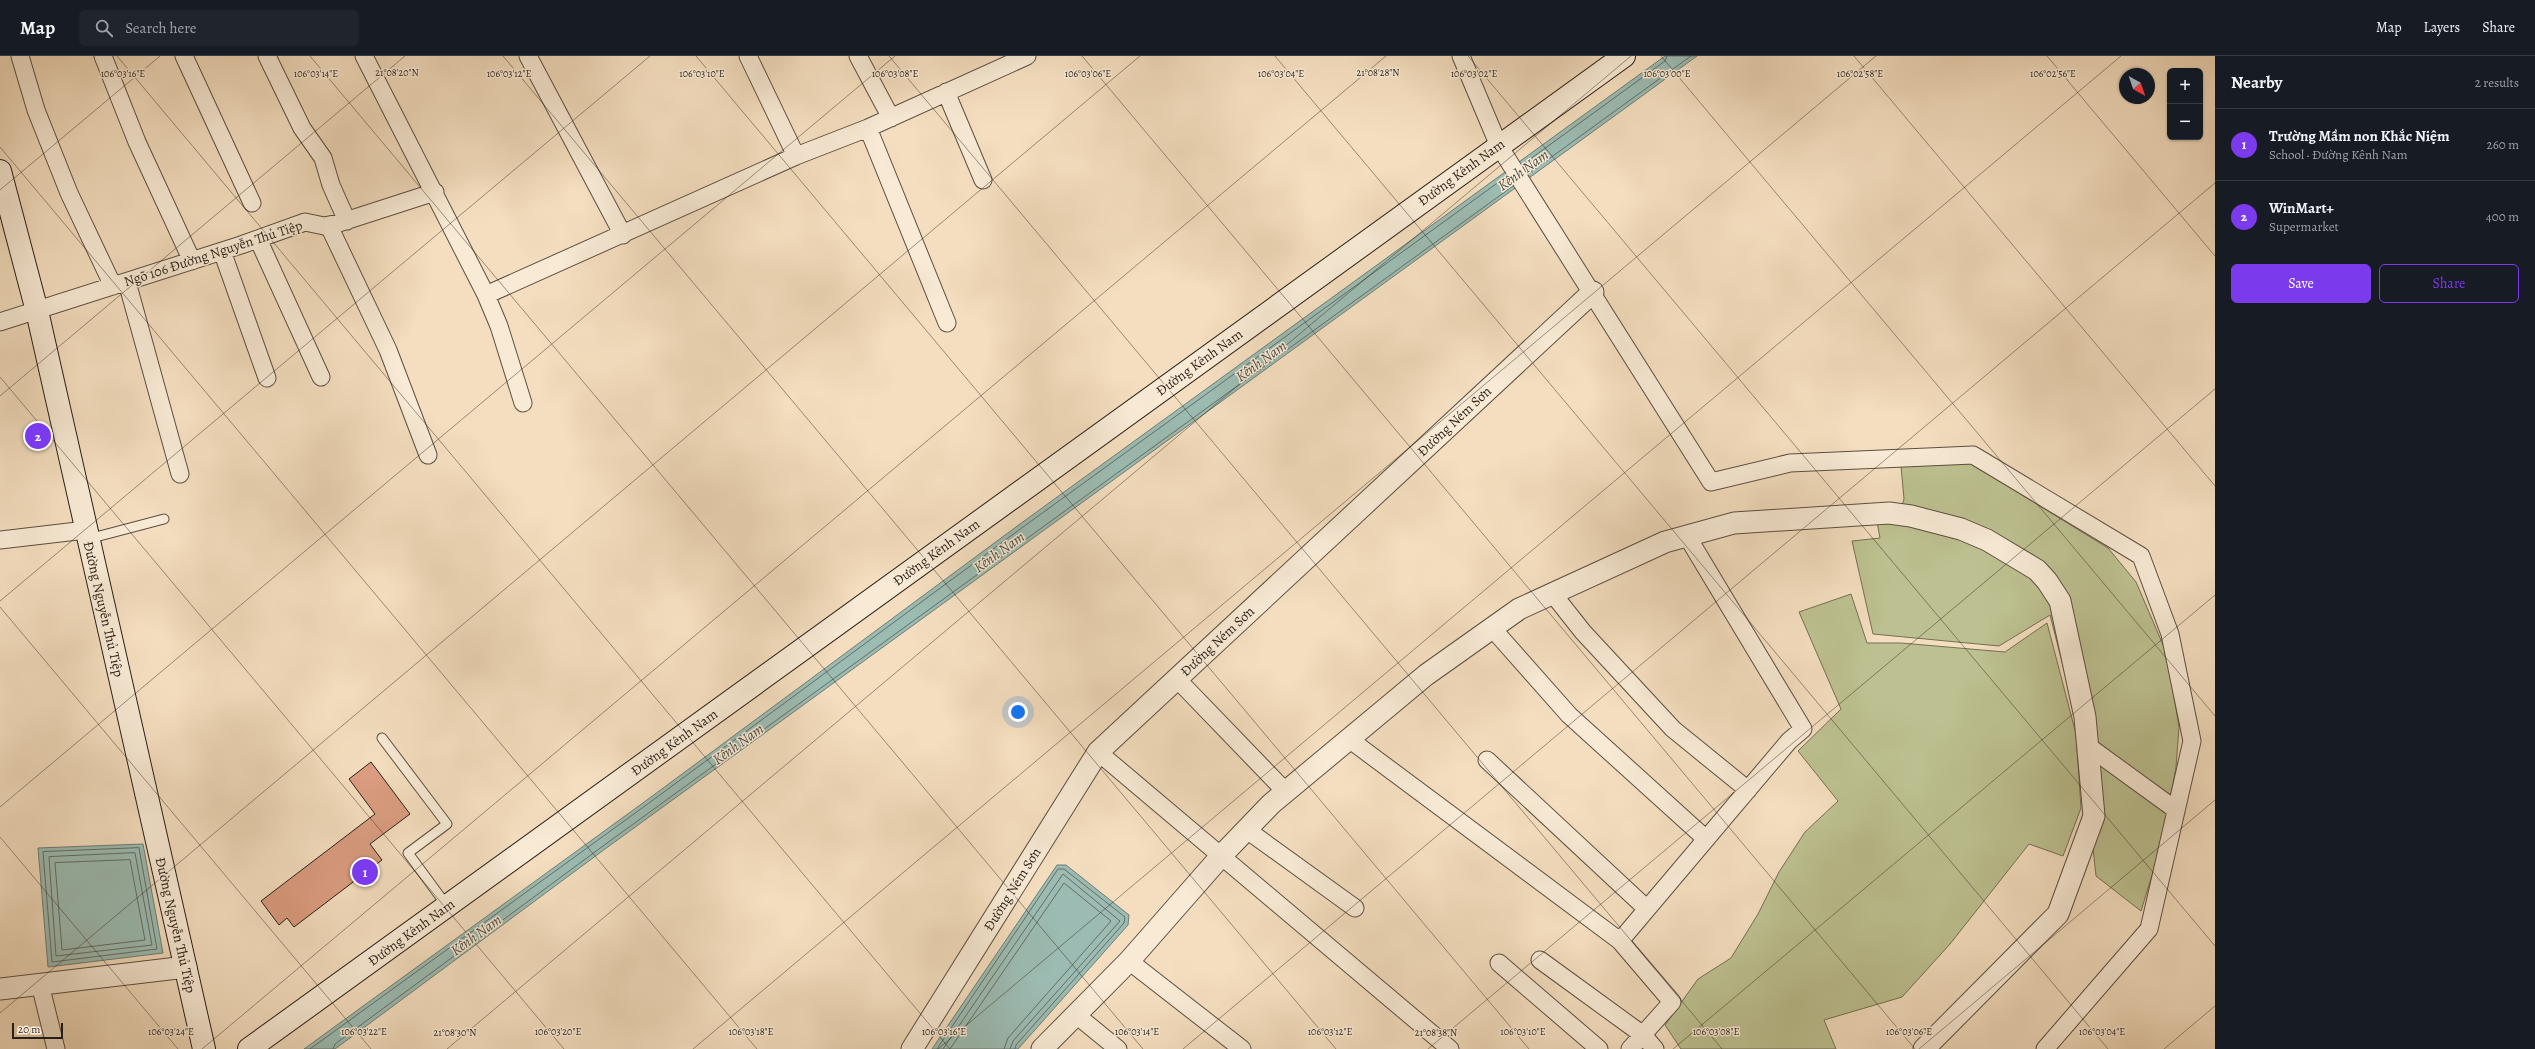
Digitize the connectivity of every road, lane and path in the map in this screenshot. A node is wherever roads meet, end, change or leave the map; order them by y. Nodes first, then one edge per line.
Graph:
1 (20, 56) edge
2 (103, 56) edge
3 (184, 56) edge
4 (267, 56) edge
5 (364, 56) edge
6 (528, 56) edge
7 (748, 56) edge
8 (858, 56) edge
9 (1461, 56) edge
10 (1624, 56) edge
11 (1016, 58) edge
12 (946, 92) junction
13 (891, 118) junction
14 (868, 128) junction
15 (1499, 146) junction
16 (796, 156) junction
17 (0, 171) edge
18 (983, 180) dead end
19 (434, 192) junction
20 (252, 204) dead end
21 (347, 221) junction
22 (329, 226) junction
23 (623, 235) junction
24 (258, 239) junction
25 (222, 251) junction
26 (192, 261) junction
27 (120, 284) junction
28 (1593, 292) junction
29 (486, 295) junction
30 (37, 311) junction
31 (0, 322) edge
32 (946, 323) dead end
33 (321, 377) dead end
34 (267, 378) dead end
35 (522, 403) dead end
36 (428, 455) dead end
37 (180, 474) dead end
38 (164, 519) dead end
39 (87, 535) junction
40 (1687, 536) junction
41 (0, 540) edge
42 (1553, 594) junction
43 (1492, 628) junction
44 (1177, 679) junction
45 (382, 738) dead end
46 (1349, 739) junction
47 (2088, 746) junction
48 (1098, 752) junction
49 (1487, 760) dead end
50 (1748, 790) junction
51 (1286, 792) junction
52 (2176, 810) junction
53 (1246, 830) junction
54 (1706, 839) junction
55 (1222, 855) junction
56 (447, 906) junction
57 (1355, 908) dead end
58 (1647, 909) junction
59 (1620, 941) junction
60 (1540, 960) dead end
61 (1129, 961) junction
62 (1499, 963) dead end
63 (186, 967) junction
64 (40, 984) junction
65 (0, 989) edge
66 (1075, 1014) junction
67 (1643, 1035) junction
68 (56, 1049) edge
69 (204, 1049) edge
70 (250, 1049) edge
71 (912, 1049) edge
72 (1042, 1049) edge
73 (1118, 1049) edge
74 (1242, 1049) edge
75 (1450, 1049) edge
76 (1598, 1049) edge
77 (1630, 1049) edge
78 (1655, 1049) edge
79 (1924, 1049) edge
80 (2045, 1049) edge

1 - 27 street
2 - 26 street
3 - 20 street
4 - 21 street
5 - 19 street
6 - 23 street
7 - 16 street
8 - 13 street
9 - 15 street
10 - 15 main road, Đường Kênh Nam
11 - 12 street
12 - 13 street
12 - 18 street
13 - 14 street
14 - 16 street
14 - 32 street
15 - 28 street
15 - 56 main road, Đường Kênh Nam
16 - 23 street
17 - 30 main road, Đường Nguyễn Thủ Tiệp
19 - 21 street, Ngõ 106 Đường Nguyễn Thủ Tiệp
19 - 29 street
21 - 22 street, Ngõ 106 Đường Nguyễn Thủ Tiệp
22 - 24 street, Ngõ 106 Đường Nguyễn Thủ Tiệp
22 - 36 street
23 - 29 street
24 - 25 street, Ngõ 106 Đường Nguyễn Thủ Tiệp
24 - 33 street
25 - 26 street, Ngõ 106 Đường Nguyễn Thủ Tiệp
25 - 34 street
26 - 27 street, Ngõ 106 Đường Nguyễn Thủ Tiệp
27 - 30 street, Ngõ 106 Đường Nguyễn Thủ Tiệp
27 - 37 street
28 - 44 street, Đường Ném Sơn
28 - 52 street
29 - 35 street
30 - 31 street, Ngõ 106 Đường Nguyễn Thủ Tiệp
30 - 39 main road, Đường Nguyễn Thủ Tiệp
38 - 39 lane
39 - 41 street
39 - 63 main road, Đường Nguyễn Thủ Tiệp
40 - 42 street
40 - 47 street
40 - 50 street
42 - 43 street
42 - 50 street
43 - 46 street
43 - 54 street
44 - 48 street, Đường Ném Sơn
44 - 51 street
45 - 56 lane
46 - 51 street
46 - 59 street
47 - 52 street
47 - 79 street
48 - 55 street
48 - 71 street, Đường Ném Sơn
49 - 58 street
50 - 54 street
51 - 53 street
52 - 80 street
53 - 55 street
53 - 57 street
54 - 58 street
55 - 61 street
55 - 75 street
56 - 70 main road, Đường Kênh Nam
58 - 59 street
59 - 67 street
60 - 67 street
61 - 66 street
61 - 74 street
62 - 76 street
63 - 64 street
63 - 69 main road, Đường Nguyễn Thủ Tiệp
64 - 65 street
64 - 68 street
66 - 72 street
66 - 73 street
67 - 77 street
67 - 78 street

